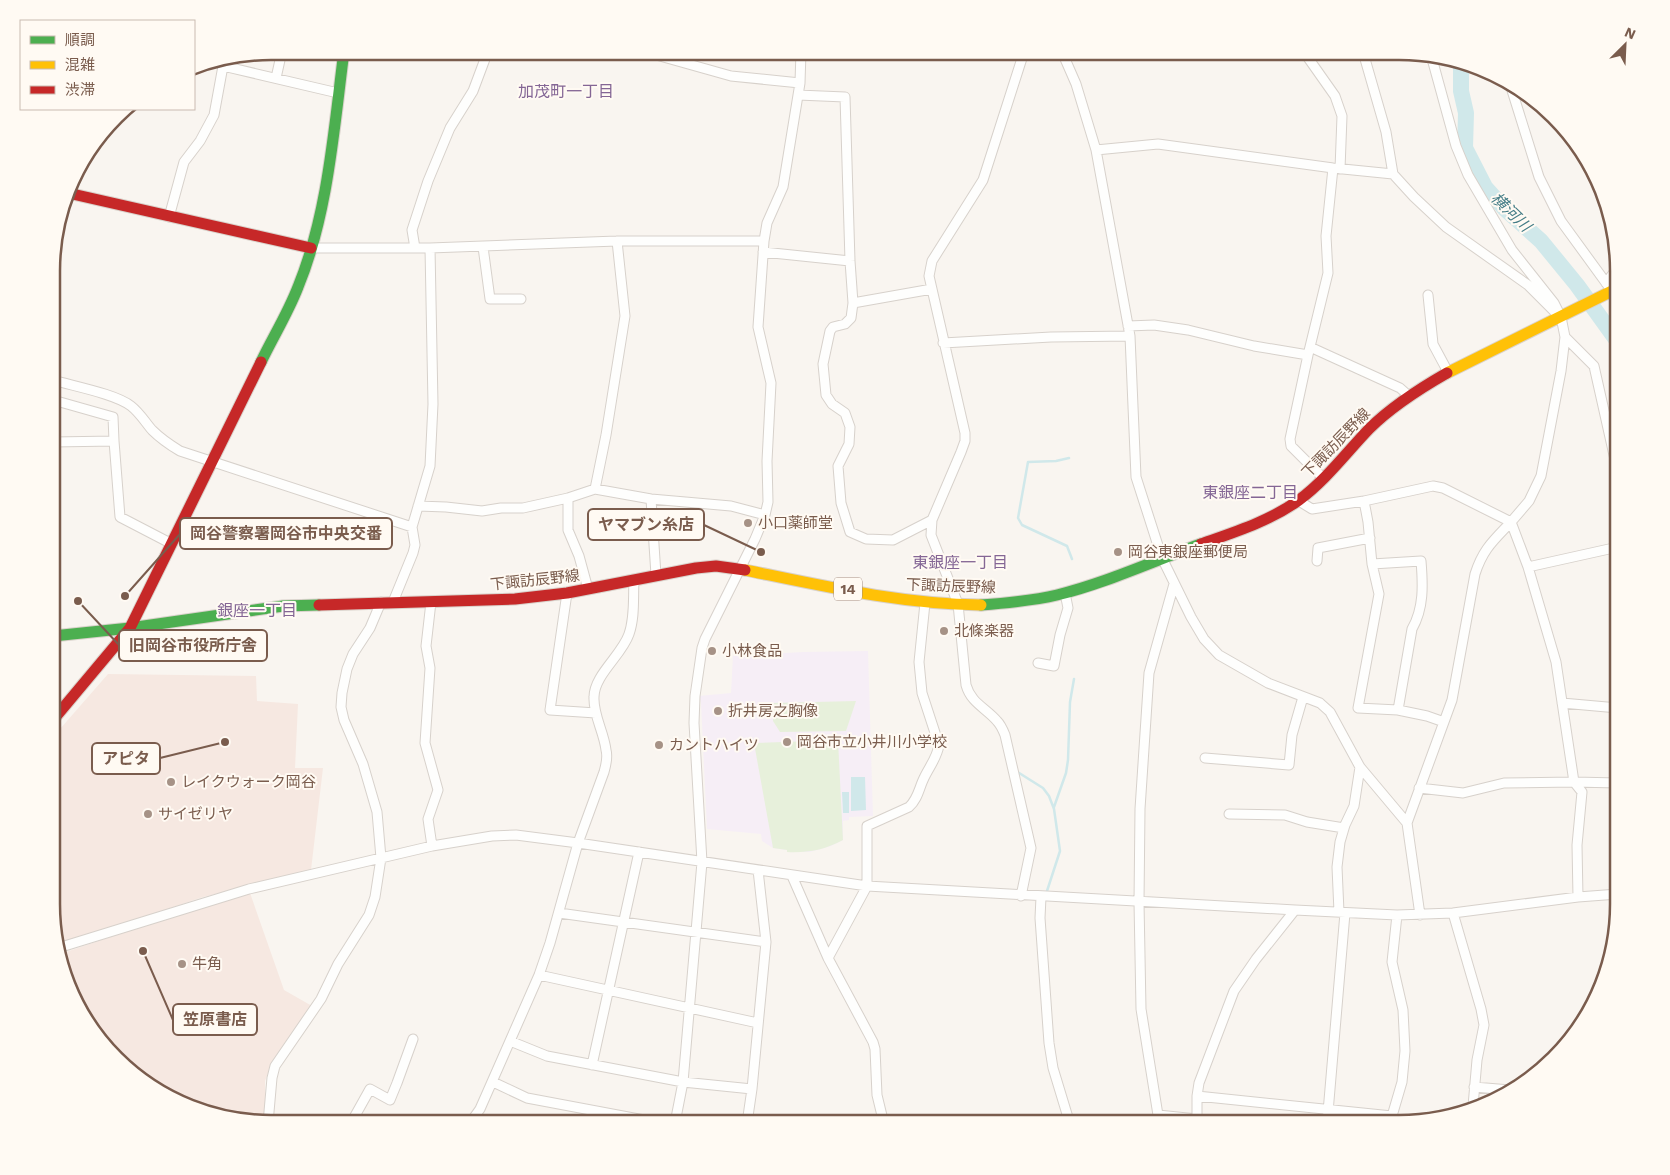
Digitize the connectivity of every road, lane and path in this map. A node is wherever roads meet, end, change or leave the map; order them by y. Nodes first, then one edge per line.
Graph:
1 (280, 60) edge
2 (343, 60) edge
3 (484, 60) edge
4 (674, 60) edge
5 (801, 60) edge
6 (1021, 60) edge
7 (1066, 60) edge
8 (1310, 60) edge
9 (1364, 60) edge
10 (1432, 63) edge
11 (229, 64) edge
12 (224, 65) edge
13 (276, 78) junction
14 (800, 82) junction
15 (338, 93) junction
16 (798, 94) junction
17 (1513, 94) edge
18 (1096, 150) junction
19 (1337, 168) junction
20 (1393, 174) junction
21 (74, 194) edge
22 (169, 217) junction
23 (616, 241) junction
24 (764, 241) junction
25 (483, 246) junction
26 (311, 248) junction
27 (415, 248) junction
28 (430, 248) junction
29 (763, 252) junction
30 (850, 261) junction
31 (1610, 287) edge
32 (932, 289) junction
33 (1610, 289) edge
34 (1428, 295) dead end
35 (521, 299) dead end
36 (853, 303) junction
37 (1564, 315) junction
38 (1128, 326) junction
39 (1130, 336) junction
40 (1565, 337) junction
41 (943, 343) junction
42 (1309, 351) junction
43 (1448, 372) junction
44 (60, 382) edge
45 (1408, 396) junction
46 (60, 402) edge
47 (1610, 437) edge
48 (114, 441) junction
49 (60, 442) edge
50 (213, 462) junction
51 (1324, 479) junction
52 (595, 489) junction
53 (568, 498) junction
54 (651, 498) junction
55 (1299, 501) junction
56 (1364, 501) junction
57 (418, 506) junction
58 (765, 515) junction
59 (932, 520) junction
60 (1510, 522) junction
61 (412, 527) junction
62 (1370, 538) junction
63 (172, 544) junction
64 (1610, 550) edge
65 (1162, 558) junction
66 (1317, 561) dead end
67 (1372, 564) junction
68 (1528, 568) junction
69 (740, 569) junction
70 (656, 575) junction
71 (634, 581) junction
72 (1174, 584) junction
73 (588, 589) junction
74 (567, 593) junction
75 (1065, 593) junction
76 (381, 602) junction
77 (393, 602) junction
78 (431, 602) junction
79 (925, 603) junction
80 (958, 604) junction
81 (130, 628) junction
82 (60, 635) edge
83 (1038, 663) dead end
84 (1303, 697) junction
85 (1562, 703) junction
86 (1610, 707) edge
87 (1398, 710) junction
88 (60, 712) edge
89 (596, 713) junction
90 (1444, 722) junction
91 (1205, 758) dead end
92 (1360, 767) junction
93 (1574, 782) junction
94 (1610, 783) edge
95 (1419, 788) junction
96 (1229, 814) dead end
97 (1407, 823) junction
98 (1344, 828) junction
99 (578, 842) junction
100 (432, 846) junction
101 (639, 852) junction
102 (381, 858) junction
103 (702, 862) junction
104 (758, 870) junction
105 (792, 876) junction
106 (867, 886) junction
107 (1610, 895) edge
108 (1021, 896) junction
109 (1041, 897) junction
110 (1578, 897) junction
111 (1139, 902) junction
112 (1296, 910) junction
113 (559, 913) junction
114 (1342, 913) junction
115 (1453, 913) junction
116 (1397, 915) junction
117 (1420, 915) junction
118 (624, 922) junction
119 (696, 932) junction
120 (766, 942) junction
121 (64, 946) edge
122 (828, 958) junction
123 (539, 975) junction
124 (610, 991) junction
125 (691, 1009) junction
126 (758, 1023) junction
127 (413, 1039) dead end
128 (510, 1041) junction
129 (592, 1064) junction
130 (493, 1082) junction
131 (683, 1082) junction
132 (1474, 1087) junction
133 (752, 1089) junction
134 (1500, 1089) edge
135 (1197, 1096) junction
136 (1473, 1102) edge
137 (1329, 1110) junction
138 (269, 1115) edge
139 (355, 1115) edge
140 (476, 1115) edge
141 (614, 1115) edge
142 (678, 1115) edge
143 (748, 1115) edge
144 (882, 1115) edge
145 (1067, 1115) edge
146 (1157, 1115) edge
147 (1197, 1115) edge
148 (1328, 1115) edge
149 (1360, 1115) edge
150 (1393, 1115) edge

1 - 13 street
2 - 15 main road
3 - 27 street
4 - 14 street
5 - 14 street
6 - 32 street
7 - 18 street
8 - 19 street
9 - 20 street
10 - 37 street
11 - 13 street
12 - 22 street
13 - 15 street
14 - 16 street
15 - 26 main road
16 - 24 street
16 - 30 street
17 - 31 street
18 - 19 street
18 - 38 street
19 - 20 street
19 - 42 street
20 - 37 street
21 - 22 main road
22 - 26 main road
23 - 24 street
23 - 25 street
23 - 52 street
24 - 29 street
25 - 28 street
25 - 35 street
26 - 27 street
26 - 50 main road
27 - 28 street
28 - 57 street
29 - 30 street
29 - 58 street
30 - 36 street
32 - 36 street
32 - 41 street
33 - 37 main road, 下諏訪辰野線 / 14
34 - 43 street
36 - 59 street
37 - 40 street
37 - 43 main road, 下諏訪辰野線 / 14
38 - 39 street
38 - 42 street
39 - 41 street
39 - 65 street
40 - 47 street
40 - 60 street
41 - 59 street
42 - 45 street
42 - 51 street
43 - 45 main road, 下諏訪辰野線 / 14
44 - 50 street
45 - 51 main road, 下諏訪辰野線 / 14
46 - 48 street
48 - 49 street
48 - 63 street
50 - 61 street
50 - 63 main road
51 - 55 main road, 下諏訪辰野線 / 14
52 - 53 street
52 - 54 street
53 - 57 street
53 - 73 street
54 - 58 street
54 - 70 street
55 - 56 street
55 - 65 main road, 下諏訪辰野線 / 14
56 - 60 street
56 - 62 street
57 - 61 street
58 - 69 street
59 - 80 street
60 - 68 street
60 - 90 street
61 - 77 street
62 - 66 street
62 - 67 street
63 - 81 main road
64 - 68 street
65 - 72 street
65 - 75 main road, 下諏訪辰野線 / 14
67 - 87 street
67 - 87 street
68 - 85 street
69 - 70 main road, 下諏訪辰野線 / 14
69 - 79 main road, 下諏訪辰野線 / 14
69 - 103 street
70 - 71 main road, 下諏訪辰野線 / 14
71 - 73 main road, 下諏訪辰野線 / 14
71 - 89 street
72 - 84 street
72 - 111 street
73 - 74 main road, 下諏訪辰野線 / 14
74 - 78 main road, 下諏訪辰野線 / 14
74 - 89 street
75 - 80 main road, 下諏訪辰野線 / 14
75 - 83 street
76 - 77 main road, 下諏訪辰野線 / 14
76 - 81 main road, 下諏訪辰野線 / 14
76 - 102 street
77 - 78 main road, 下諏訪辰野線 / 14
78 - 100 street
79 - 80 main road, 下諏訪辰野線 / 14
79 - 106 street
80 - 108 street
81 - 82 main road, 下諏訪辰野線 / 14
81 - 88 main road
84 - 91 street
84 - 92 street
85 - 86 street
85 - 93 street
87 - 90 street
89 - 99 street
90 - 95 street
92 - 97 street
92 - 98 street
93 - 94 street
93 - 95 street
93 - 110 street
95 - 97 street
96 - 98 street
97 - 117 street
98 - 114 street
99 - 100 street
99 - 101 street
99 - 113 street
100 - 102 street
101 - 103 street
101 - 118 street
102 - 121 street
102 - 138 street
103 - 104 street
103 - 119 street
104 - 105 street
104 - 120 street
105 - 106 street
105 - 122 street
106 - 108 street
106 - 122 street
107 - 110 street
108 - 109 street
109 - 111 street
109 - 145 street
110 - 115 street
111 - 112 street
111 - 146 street
112 - 114 street
112 - 135 street
113 - 118 street
113 - 123 street
114 - 116 street
114 - 137 street
115 - 117 street
115 - 132 street
116 - 117 street
116 - 150 street
118 - 119 street
118 - 124 street
119 - 120 street
119 - 125 street
120 - 126 street
122 - 144 street
123 - 124 street
123 - 128 street
124 - 125 street
124 - 129 street
125 - 126 street
125 - 131 street
126 - 133 street
127 - 139 street
128 - 129 street
128 - 130 street
129 - 131 street
130 - 140 street
130 - 141 street
131 - 133 street
131 - 142 street
132 - 134 street
132 - 136 street
133 - 143 street
135 - 137 street
135 - 147 street
137 - 148 street
137 - 149 street

